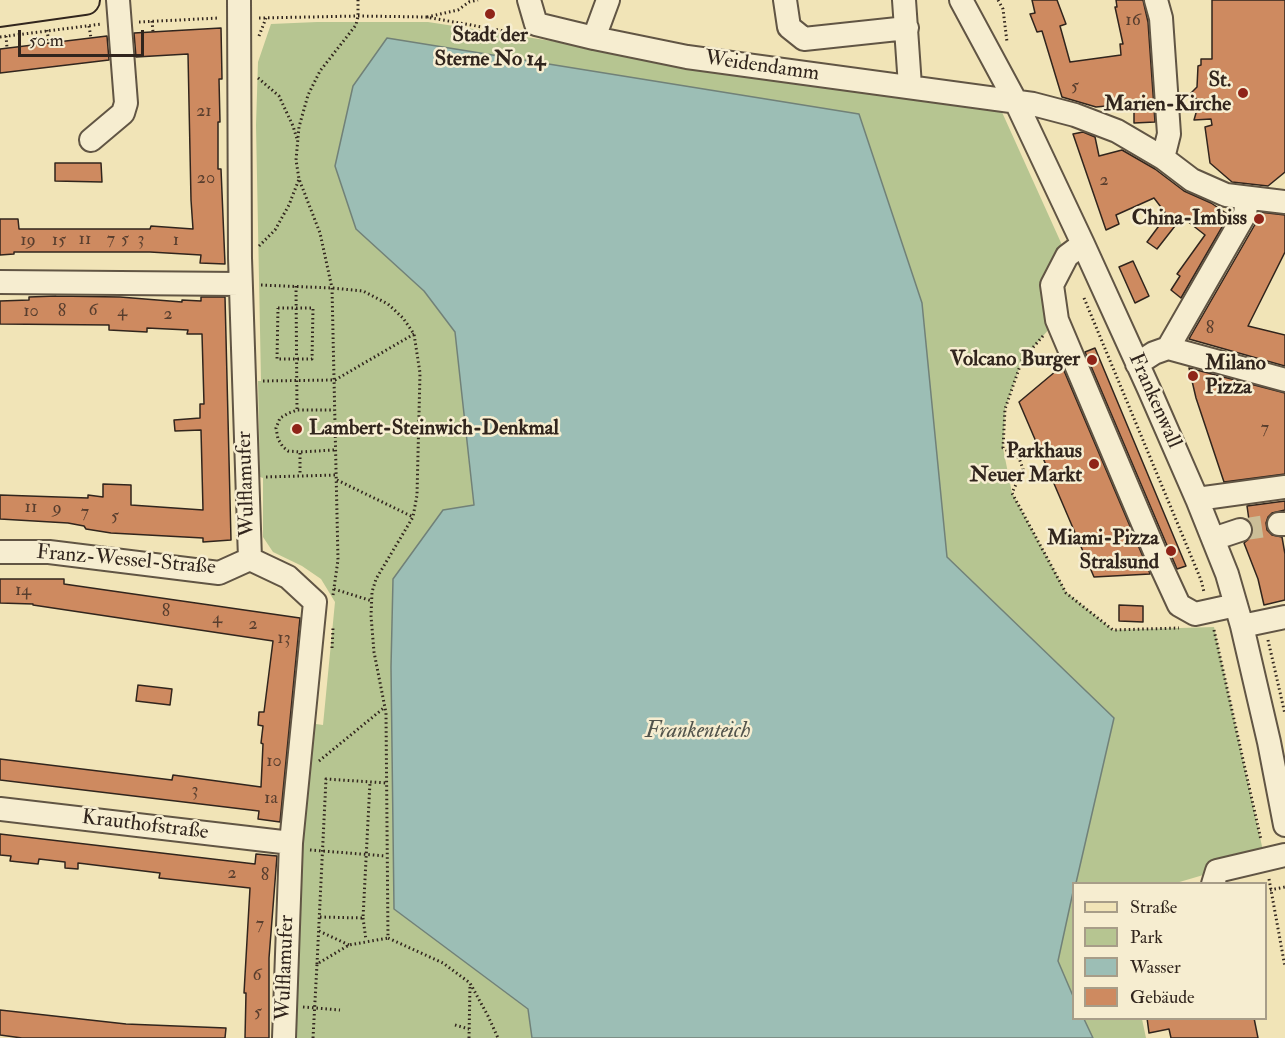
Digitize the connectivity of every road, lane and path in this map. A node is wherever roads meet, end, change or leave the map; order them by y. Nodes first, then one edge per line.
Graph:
1 (118, 0) edge
2 (358, 0) edge
3 (478, 0) edge
4 (529, 0) edge
5 (608, 0) edge
6 (785, 0) edge
7 (904, 0) edge
8 (961, 0) edge
9 (1156, 0) edge
10 (240, 9) edge
11 (87, 13) edge
12 (2, 15) edge
13 (358, 16) junction
14 (152, 21) dead end
15 (907, 28) junction
16 (47, 30) dead end
17 (153, 32) dead end
18 (91, 38) dead end
19 (594, 38) junction
20 (49, 43) dead end
21 (7, 48) dead end
22 (255, 78) dead end
23 (910, 86) junction
24 (1016, 102) junction
25 (91, 140) dead end
26 (298, 140) junction
27 (1163, 158) junction
28 (299, 179) junction
29 (1247, 198) junction
30 (1285, 202) edge
31 (1083, 244) junction
32 (240, 258) junction
33 (0, 282) edge
34 (240, 284) junction
35 (296, 286) junction
36 (332, 288) junction
37 (296, 308) junction
38 (1057, 320) junction
39 (414, 334) junction
40 (1168, 348) junction
41 (297, 359) junction
42 (1137, 364) junction
43 (297, 380) junction
44 (335, 380) junction
45 (1285, 380) edge
46 (243, 382) junction
47 (297, 410) junction
48 (334, 410) junction
49 (334, 450) junction
50 (300, 452) junction
51 (300, 475) junction
52 (336, 475) junction
53 (247, 478) junction
54 (336, 480) junction
55 (1285, 487) edge
56 (1197, 499) junction
57 (413, 517) junction
58 (1240, 530) tunnel mouth
59 (1213, 539) junction
60 (0, 552) edge
61 (250, 559) junction
62 (334, 588) junction
63 (372, 602) junction
64 (331, 603) dead end
65 (1239, 615) junction
66 (1285, 617) edge
67 (1180, 628) dead end
68 (385, 707) junction
69 (316, 763) dead end
70 (1280, 772) edge
71 (370, 782) junction
72 (387, 783) junction
73 (0, 809) edge
74 (1285, 825) edge
75 (291, 846) junction
76 (323, 851) junction
77 (366, 855) junction
78 (1285, 855) edge
79 (386, 856) junction
80 (1214, 882) edge
81 (1285, 887) edge
82 (1270, 890) dead end
83 (320, 917) junction
84 (363, 918) junction
85 (319, 931) junction
86 (388, 938) junction
87 (366, 941) junction
88 (349, 945) junction
89 (317, 964) junction
90 (470, 983) junction
91 (301, 1006) dead end
92 (315, 1007) junction
93 (340, 1010) dead end
94 (455, 1025) dead end
95 (470, 1029) junction
96 (284, 1038) edge
97 (313, 1038) edge
98 (470, 1038) edge
99 (498, 1038) edge

1 - 25 street
2 - 13 path
3 - 13 path
4 - 19 street, Weidendamm
5 - 19 street
6 - 15 street
7 - 15 street
8 - 24 street, Frankenwall
9 - 27 street
10 - 13 path
10 - 32 street, Wulflamufer
11 - 12 main road
11 - 18 path
12 - 21 path
13 - 26 path
14 - 17 path
15 - 23 street
16 - 20 path
19 - 23 street, Weidendamm
22 - 26 path
23 - 24 street, Weidendamm
24 - 27 street, Weidendamm
24 - 31 street, Frankenwall
26 - 28 path
27 - 29 street, Weidendamm
28 - 32 path
28 - 36 path
29 - 30 street, Weidendamm
29 - 40 street
31 - 38 street
31 - 42 street, Frankenwall
32 - 34 street, Wulflamufer
33 - 34 street
34 - 35 path
34 - 46 street, Wulflamufer
35 - 36 path
35 - 37 path
36 - 39 path
36 - 44 path
37 - 41 path
37 - 41 path
37 - 41 path
38 - 65 street
38 - 67 path
39 - 44 path
39 - 57 path
40 - 42 street
40 - 45 street
41 - 43 path
42 - 56 street, Frankenwall
43 - 44 path
43 - 46 path
43 - 47 path
44 - 48 path
46 - 53 street, Wulflamufer
47 - 48 path
47 - 50 path
48 - 49 path
49 - 50 path
49 - 52 path
50 - 51 path
51 - 52 path
51 - 53 path
52 - 54 path
53 - 61 street, Wulflamufer
54 - 57 path
54 - 62 path
55 - 56 street
56 - 59 street, Frankenwall
57 - 63 path
58 - 59 street
59 - 65 street, Frankenwall
60 - 61 street, Franz-Wessel-Straße
61 - 75 street, Wulflamufer
62 - 63 path
62 - 64 path
63 - 68 path
65 - 66 street
65 - 70 street, Frankenwall
68 - 69 path
68 - 72 path
70 - 74 street, Frankenwall
71 - 72 path
71 - 76 path
71 - 77 path
72 - 79 path
73 - 75 street, Krauthofstraße
75 - 76 path
75 - 96 street, Wulflamufer
76 - 77 path
76 - 83 path
77 - 79 path
77 - 84 path
78 - 80 street
79 - 86 path
81 - 82 path
83 - 84 path
83 - 85 path
84 - 87 path
85 - 88 path
85 - 89 path
86 - 87 path
86 - 90 path
87 - 88 path
88 - 89 path
89 - 92 path
90 - 95 path
90 - 99 path
91 - 92 path
92 - 93 path
92 - 97 path
94 - 95 path
95 - 98 path

